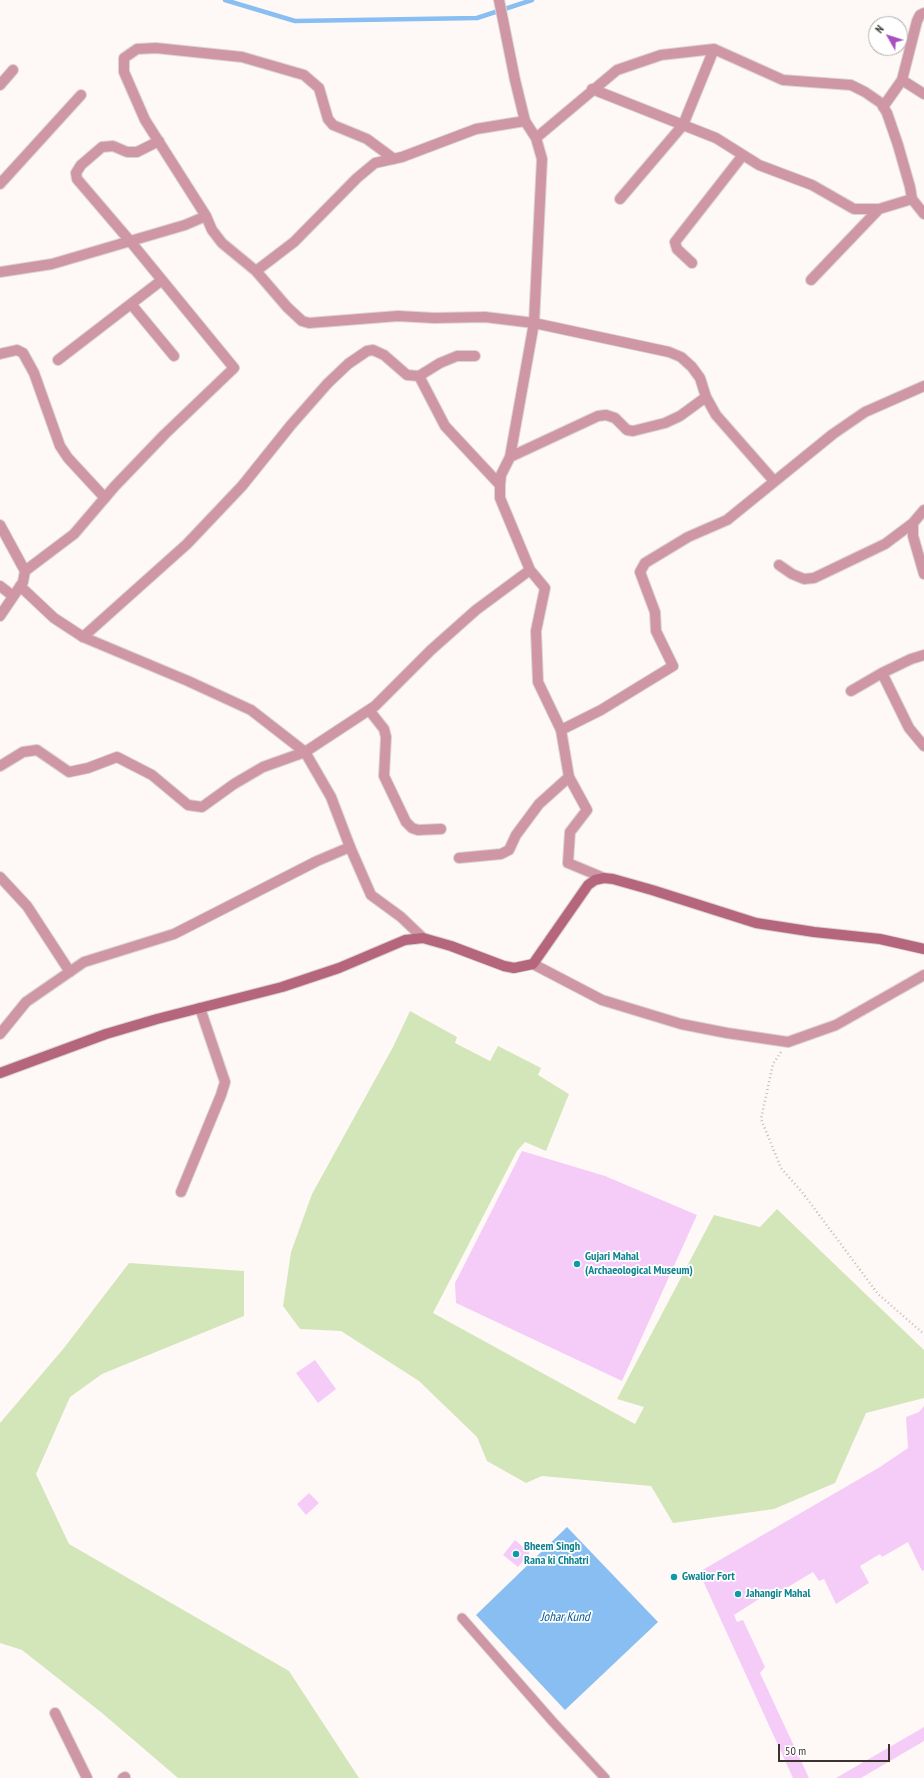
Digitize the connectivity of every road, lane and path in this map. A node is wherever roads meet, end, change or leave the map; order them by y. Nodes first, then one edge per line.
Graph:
1 (499, 0) edge
2 (924, 13) edge
3 (714, 49) junction
4 (13, 70) dead end
5 (902, 80) junction
6 (0, 84) edge
7 (592, 89) junction
8 (924, 94) edge
9 (81, 95) dead end
10 (883, 107) junction
11 (525, 121) junction
12 (683, 125) junction
13 (536, 138) junction
14 (159, 140) junction
15 (743, 155) junction
16 (394, 158) junction
17 (0, 184) edge
18 (620, 199) dead end
19 (912, 199) junction
20 (879, 209) junction
21 (924, 214) edge
22 (206, 216) junction
23 (130, 241) junction
24 (692, 263) dead end
25 (256, 271) junction
26 (0, 272) edge
27 (162, 280) junction
28 (811, 280) dead end
29 (131, 304) junction
30 (534, 323) junction
31 (0, 354) edge
32 (174, 356) dead end
33 (475, 356) dead end
34 (58, 360) dead end
35 (419, 376) junction
36 (924, 386) edge
37 (706, 397) junction
38 (510, 457) junction
39 (774, 481) junction
40 (500, 485) junction
41 (105, 498) junction
42 (924, 510) edge
43 (913, 523) junction
44 (0, 525) edge
45 (779, 565) dead end
46 (530, 570) junction
47 (25, 571) junction
48 (924, 574) edge
49 (0, 586) edge
50 (20, 586) junction
51 (14, 596) junction
52 (0, 616) edge
53 (82, 637) junction
54 (924, 655) edge
55 (882, 673) junction
56 (851, 691) dead end
57 (369, 710) junction
58 (561, 730) junction
59 (924, 746) edge
60 (305, 752) junction
61 (0, 766) edge
62 (569, 777) junction
63 (441, 829) dead end
64 (350, 847) junction
65 (459, 858) dead end
66 (0, 877) edge
67 (604, 878) junction
68 (423, 938) junction
69 (924, 949) edge
70 (533, 964) junction
71 (70, 972) junction
72 (924, 975) edge
73 (200, 1008) junction
74 (0, 1034) edge
75 (788, 1042) junction
76 (0, 1073) edge
77 (181, 1192) dead end
78 (924, 1334) edge
79 (462, 1618) dead end
80 (55, 1713) dead end
81 (87, 1778) edge
82 (605, 1778) edge

1 - 11 street
2 - 5 street
3 - 7 street
3 - 10 street
3 - 12 street
4 - 6 street
5 - 8 street
5 - 10 street
7 - 12 street
7 - 13 street
9 - 17 street
10 - 19 street
11 - 13 street
11 - 16 street
12 - 15 street
12 - 18 street
13 - 30 street
14 - 16 street
14 - 22 street
14 - 23 street
15 - 20 street
15 - 24 street
16 - 25 street
19 - 20 street
19 - 21 street
20 - 28 street
22 - 23 street
22 - 25 street
23 - 26 street
23 - 27 street
25 - 30 street
27 - 29 street
27 - 41 street
29 - 32 street
29 - 34 street
30 - 37 street
30 - 38 street
31 - 41 street
33 - 35 street
35 - 40 street
35 - 53 street
36 - 39 street
37 - 38 street
37 - 39 street
38 - 40 street
39 - 58 street
40 - 46 street
41 - 47 street
42 - 43 street
43 - 45 street
43 - 48 street
44 - 47 street
46 - 57 street
46 - 58 street
47 - 50 street
49 - 51 street
50 - 51 street
50 - 53 street
51 - 52 street
53 - 60 street
54 - 55 street
55 - 56 street
55 - 59 street
57 - 60 street
57 - 63 street
58 - 62 street
60 - 61 street
60 - 64 street
62 - 65 street
62 - 67 street
64 - 68 street
64 - 71 street
66 - 71 street
67 - 69 main road
67 - 70 main road
68 - 70 main road
68 - 73 main road
70 - 75 street
71 - 74 street
72 - 75 street
73 - 76 main road
73 - 77 street
75 - 78 path
79 - 82 lane
80 - 81 street

